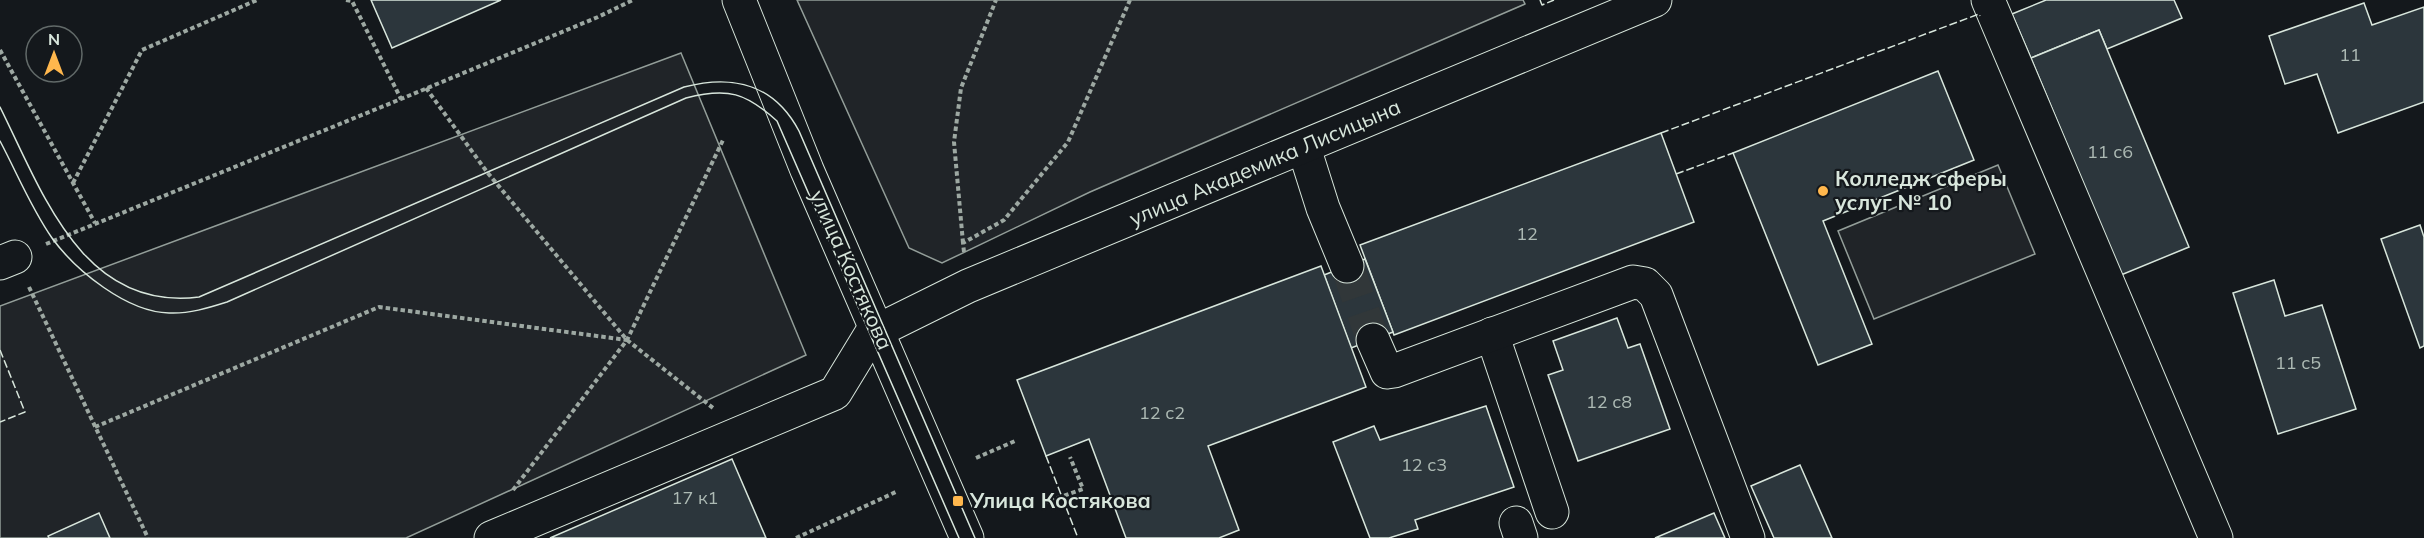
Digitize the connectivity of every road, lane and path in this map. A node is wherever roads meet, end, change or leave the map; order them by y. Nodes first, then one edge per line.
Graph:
1 (257, 0) edge
2 (346, 0) edge
3 (633, 0) edge
4 (739, 0) edge
5 (996, 0) edge
6 (1130, 0) edge
7 (1655, 0) edge
8 (1988, 0) edge
9 (0, 50) edge
10 (426, 88) junction
11 (401, 99) junction
12 (724, 138) dead end
13 (1304, 148) junction
14 (73, 183) junction
15 (95, 223) junction
16 (54, 241) dead end
17 (963, 243) junction
18 (965, 259) dead end
19 (7, 260) edge
20 (1347, 266) tunnel mouth
21 (878, 331) junction
22 (1492, 334) junction
23 (627, 339) junction
24 (1373, 339) tunnel mouth
25 (95, 427) junction
26 (743, 432) junction
27 (1015, 441) dead end
28 (1070, 457) dead end
29 (976, 458) dead end
30 (512, 491) dead end
31 (898, 491) dead end
32 (1042, 503) dead end
33 (1552, 512) dead end
34 (148, 538) edge
35 (491, 538) edge
36 (796, 538) edge
37 (967, 538) edge
38 (1748, 538) edge
39 (2216, 538) edge

1 - 14 path
2 - 11 path
3 - 10 path
4 - 21 street, улица Костякова
5 - 17 path
6 - 17 path
7 - 13 street, улица Академика Лисицына
8 - 39 street
9 - 14 path
10 - 11 path
10 - 23 path
11 - 15 path
12 - 23 path
13 - 20 street
13 - 21 street, улица Академика Лисицына
14 - 15 path
15 - 16 path
17 - 18 path
19 - 25 path
21 - 26 street
21 - 37 street, улица Костякова
22 - 24 street
22 - 33 street
22 - 38 street
23 - 25 path
23 - 26 path
23 - 30 path
25 - 34 path
26 - 35 street
27 - 29 path
28 - 32 path
31 - 36 path

